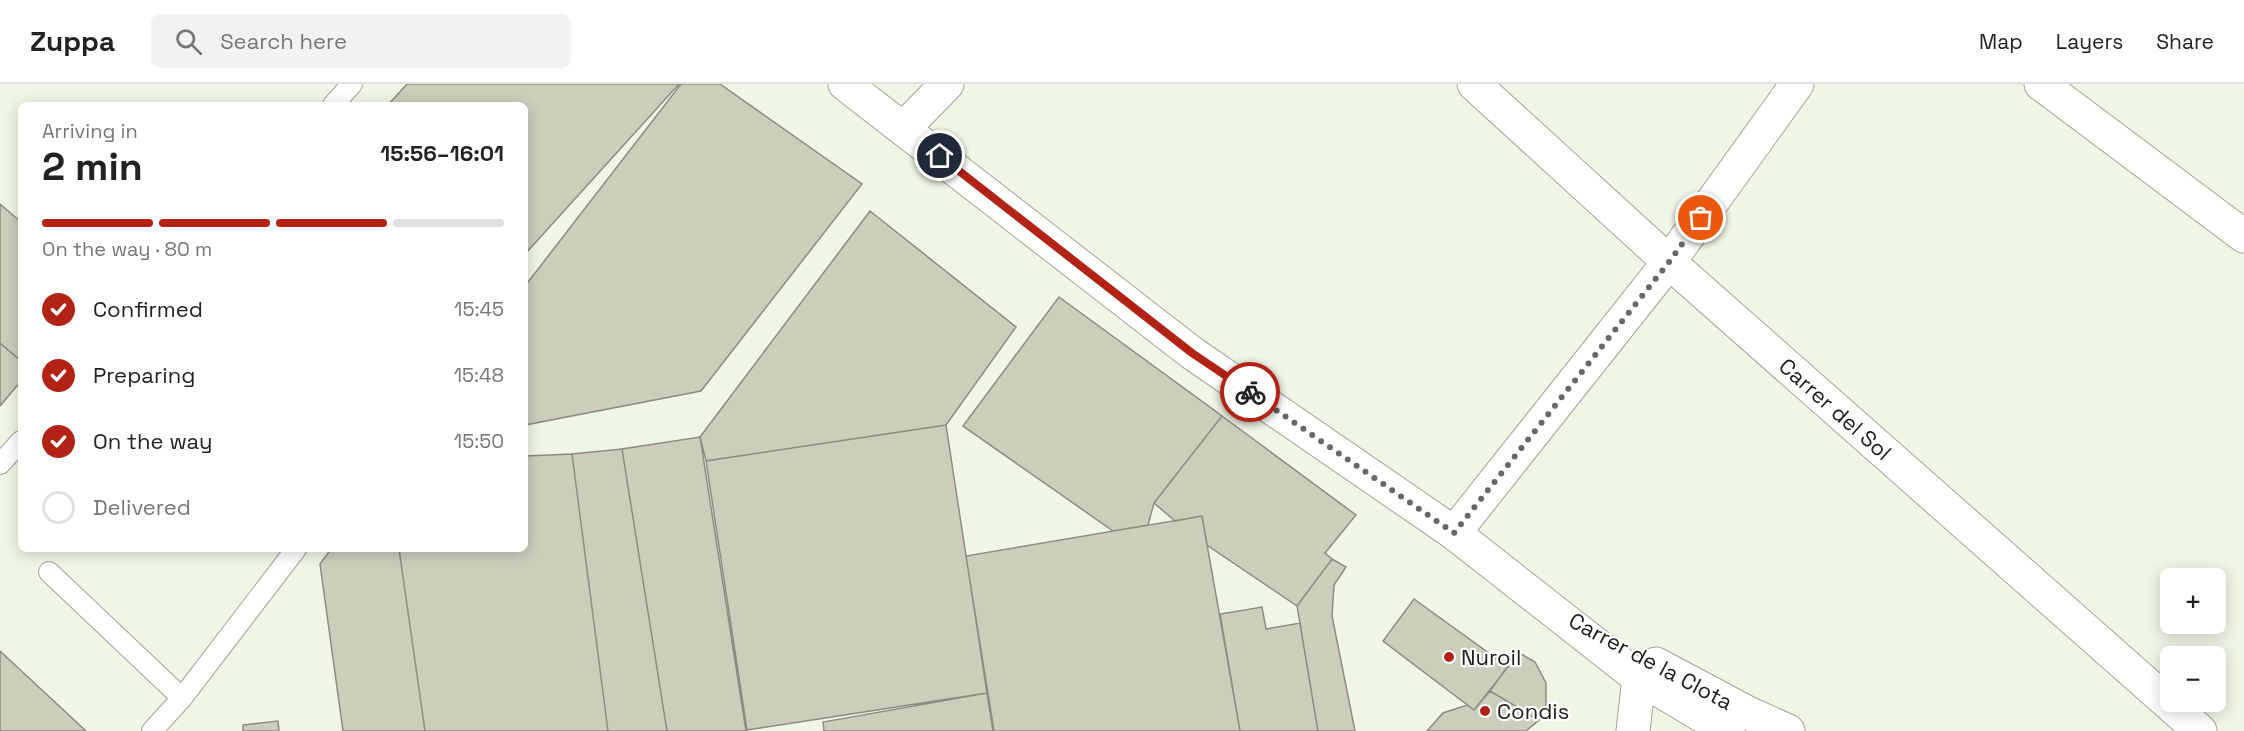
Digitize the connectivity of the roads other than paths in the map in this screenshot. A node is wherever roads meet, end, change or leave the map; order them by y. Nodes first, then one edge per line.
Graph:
1 (352, 84) edge
2 (845, 84) edge
3 (947, 84) edge
4 (1474, 84) edge
5 (1797, 84) edge
6 (2041, 84) edge
7 (336, 102) edge
8 (904, 128) junction
9 (2244, 236) edge
10 (1669, 262) junction
11 (18, 444) edge
12 (0, 464) edge
13 (1454, 533) junction
14 (294, 552) edge
15 (49, 572) dead end
16 (1547, 605) junction
17 (1639, 678) junction
18 (182, 698) junction
19 (152, 731) edge
20 (1633, 731) edge
21 (1728, 731) edge
22 (1788, 731) edge
23 (2200, 731) edge

1 - 7 lane
2 - 8 street, Carrer de la Clota
3 - 8 street
4 - 10 street, Carrer del Sol
5 - 10 street
6 - 9 street
8 - 13 street, Carrer de la Clota
10 - 13 street
10 - 23 street, Carrer del Sol
11 - 12 lane
13 - 16 street, Carrer de la Clota
14 - 18 lane
15 - 18 lane
16 - 17 street, Carrer de la Clota
16 - 22 street, Carrer de la Clota
17 - 20 street, Carrer de la Clota
17 - 21 street, Carrer de la Clota
18 - 19 lane

